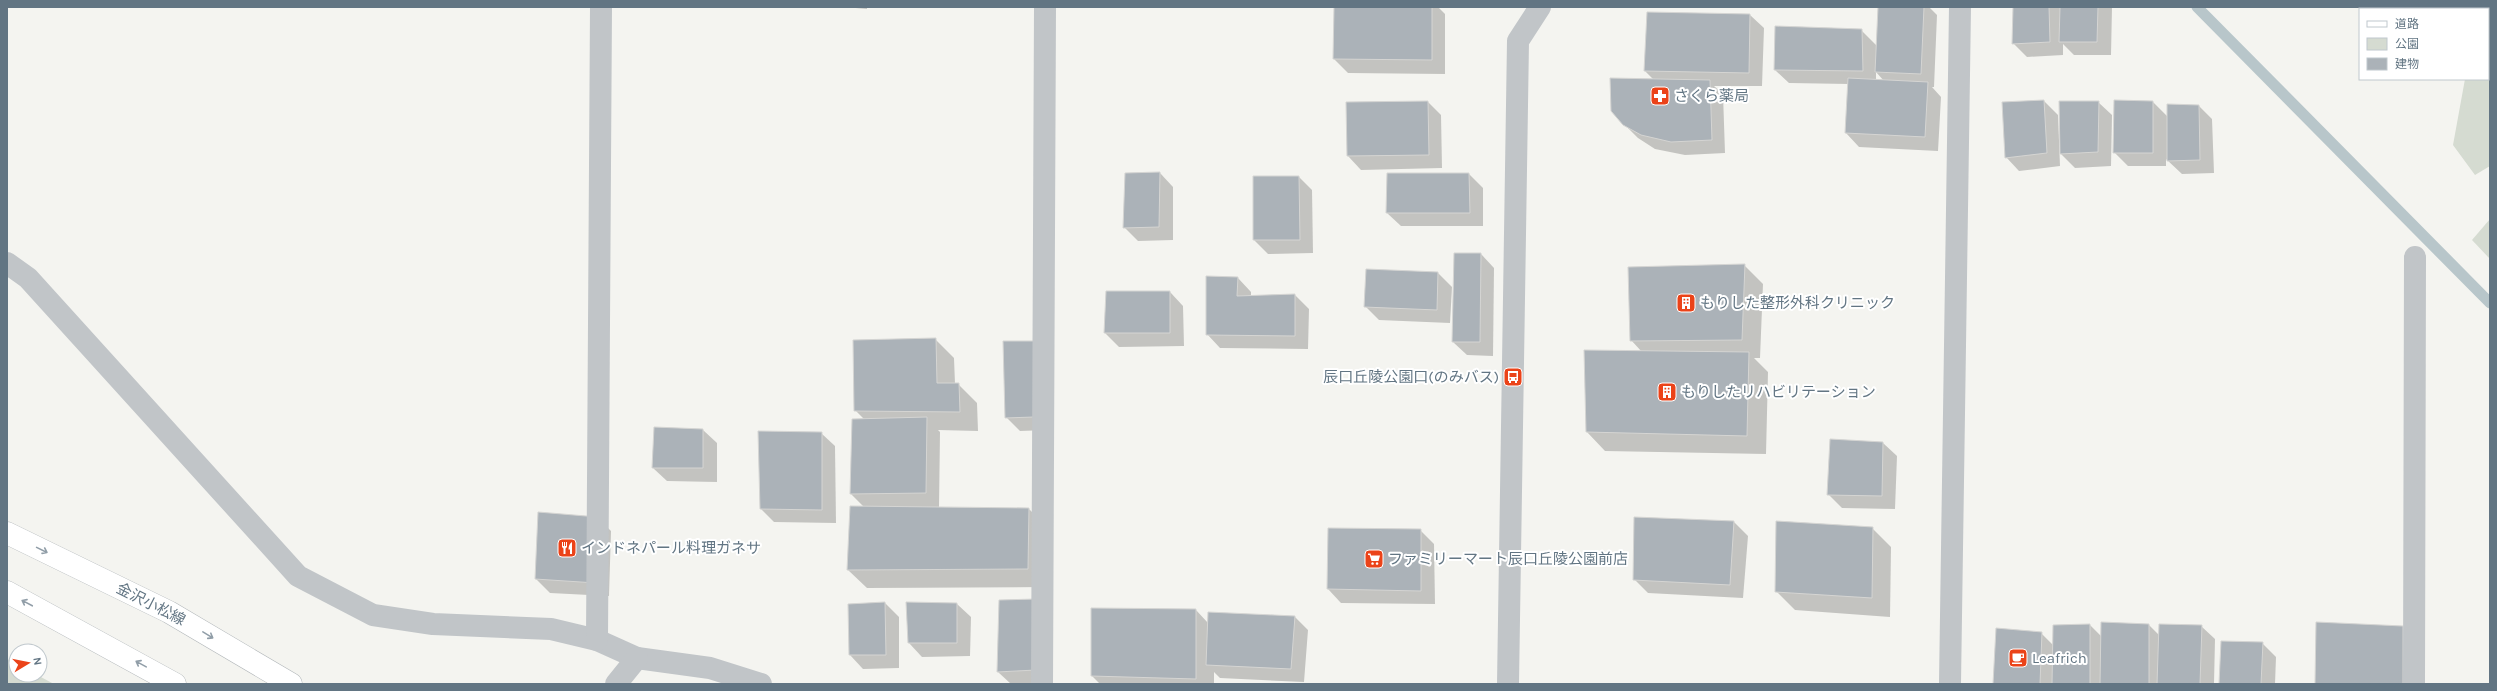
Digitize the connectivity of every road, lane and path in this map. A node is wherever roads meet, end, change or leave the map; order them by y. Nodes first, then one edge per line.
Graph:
1 (601, 7) edge
2 (1045, 7) edge
3 (1540, 7) edge
4 (1960, 7) edge
5 (2416, 257) dead end
6 (7, 263) edge
7 (7, 533) edge
8 (7, 592) edge
9 (597, 640) junction
10 (637, 658) junction
11 (175, 684) edge
12 (291, 684) edge
13 (616, 684) edge
14 (761, 684) edge
15 (1042, 684) edge
16 (1508, 684) edge
17 (1950, 684) edge
18 (2414, 684) edge

1 - 9 street
2 - 15 street
3 - 16 street
4 - 17 street
5 - 18 street
6 - 9 street
7 -> 12 main road, 金沢小松線
11 -> 8 main road
9 - 10 street
10 - 13 street
10 - 14 street

